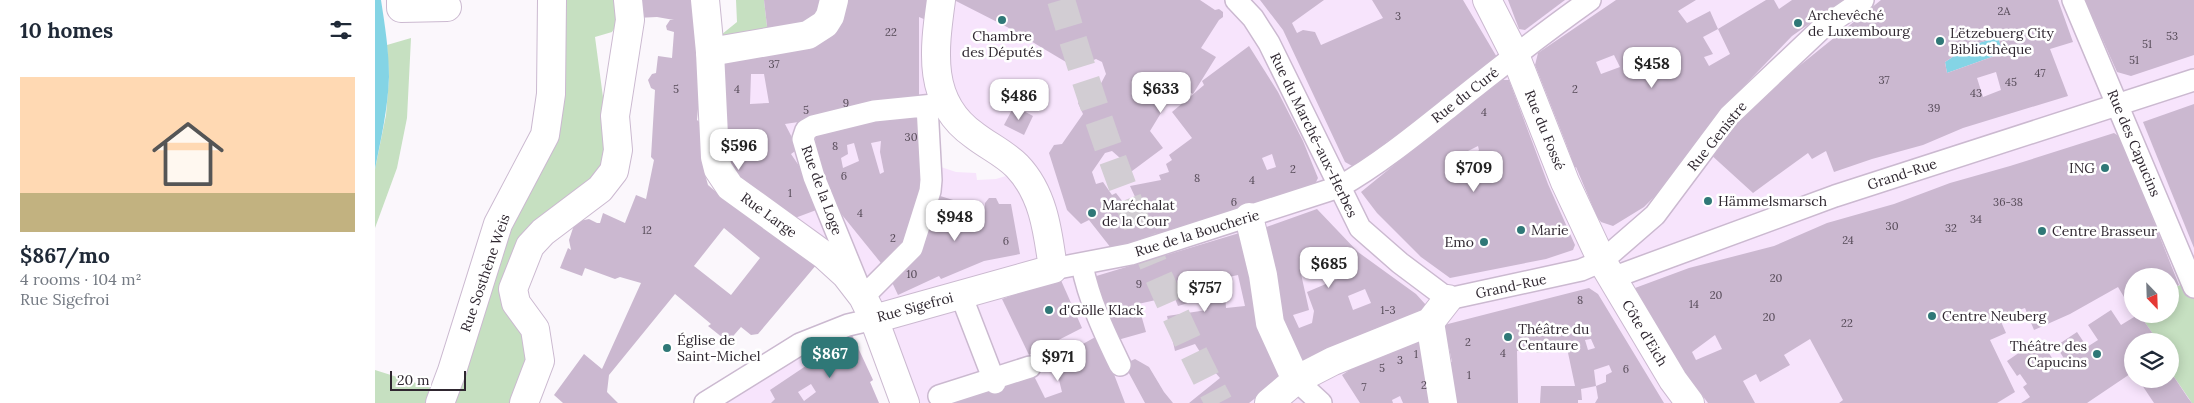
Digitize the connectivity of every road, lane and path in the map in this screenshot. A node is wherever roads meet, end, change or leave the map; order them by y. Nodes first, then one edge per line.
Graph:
1 (401, 0) edge
2 (552, 0) edge
3 (628, 0) edge
4 (705, 0) edge
5 (834, 0) edge
6 (941, 0) edge
7 (1237, 0) edge
8 (1487, 0) edge
9 (1590, 0) edge
10 (1863, 0) edge
11 (2073, 0) edge
12 (447, 7) dead end
13 (710, 52) junction
14 (1515, 55) junction
15 (2194, 80) edge
16 (2118, 105) junction
17 (942, 110) junction
18 (1339, 187) junction
19 (1249, 217) junction
20 (1081, 265) junction
21 (1053, 269) junction
22 (1607, 270) junction
23 (2194, 287) edge
24 (961, 295) junction
25 (1448, 300) junction
26 (868, 308) junction
27 (1430, 322) junction
28 (1120, 365) dead end
29 (1029, 367) dead end
30 (1296, 380) junction
31 (995, 381) junction
32 (939, 396) dead end
33 (440, 403) edge
34 (524, 403) edge
35 (705, 403) edge
36 (905, 403) edge
37 (1269, 403) edge
38 (1321, 403) edge
39 (1443, 403) edge
40 (1690, 403) edge

1 - 12 street
2 - 33 street, Rue Sosthène Weis
3 - 34 street
4 - 13 street, Rue Large
5 - 13 street
6 - 17 street
7 - 18 street, Rue du Marché-aux-Herbes
8 - 14 street, Rue du Fossé
9 - 14 street, Rue du Curé
10 - 22 street, Rue Genistre
11 - 16 street, Rue des Capucins
13 - 26 street, Rue Large
14 - 18 street, Rue du Curé
14 - 22 street, Rue du Fossé
15 - 16 street, Grand-Rue
16 - 22 street, Grand-Rue
16 - 23 street, Rue des Capucins
17 - 21 street
17 - 26 street
17 - 26 street, Rue de la Loge
18 - 19 street, Rue de la Boucherie
18 - 25 street, Rue du Marché-aux-Herbes
19 - 20 street, Rue de la Boucherie
19 - 30 street
20 - 21 street, Rue de la Boucherie
20 - 28 street
21 - 24 street, Rue Sigefroi
22 - 25 street, Grand-Rue
22 - 40 street, Côte d'Eich
24 - 26 street, Rue Sigefroi
24 - 31 street
25 - 27 street
26 - 35 street, Rue Sigefroi
26 - 36 street, Rue Large
27 - 30 street
27 - 39 street
29 - 31 street
30 - 37 street
30 - 38 street
31 - 32 street

